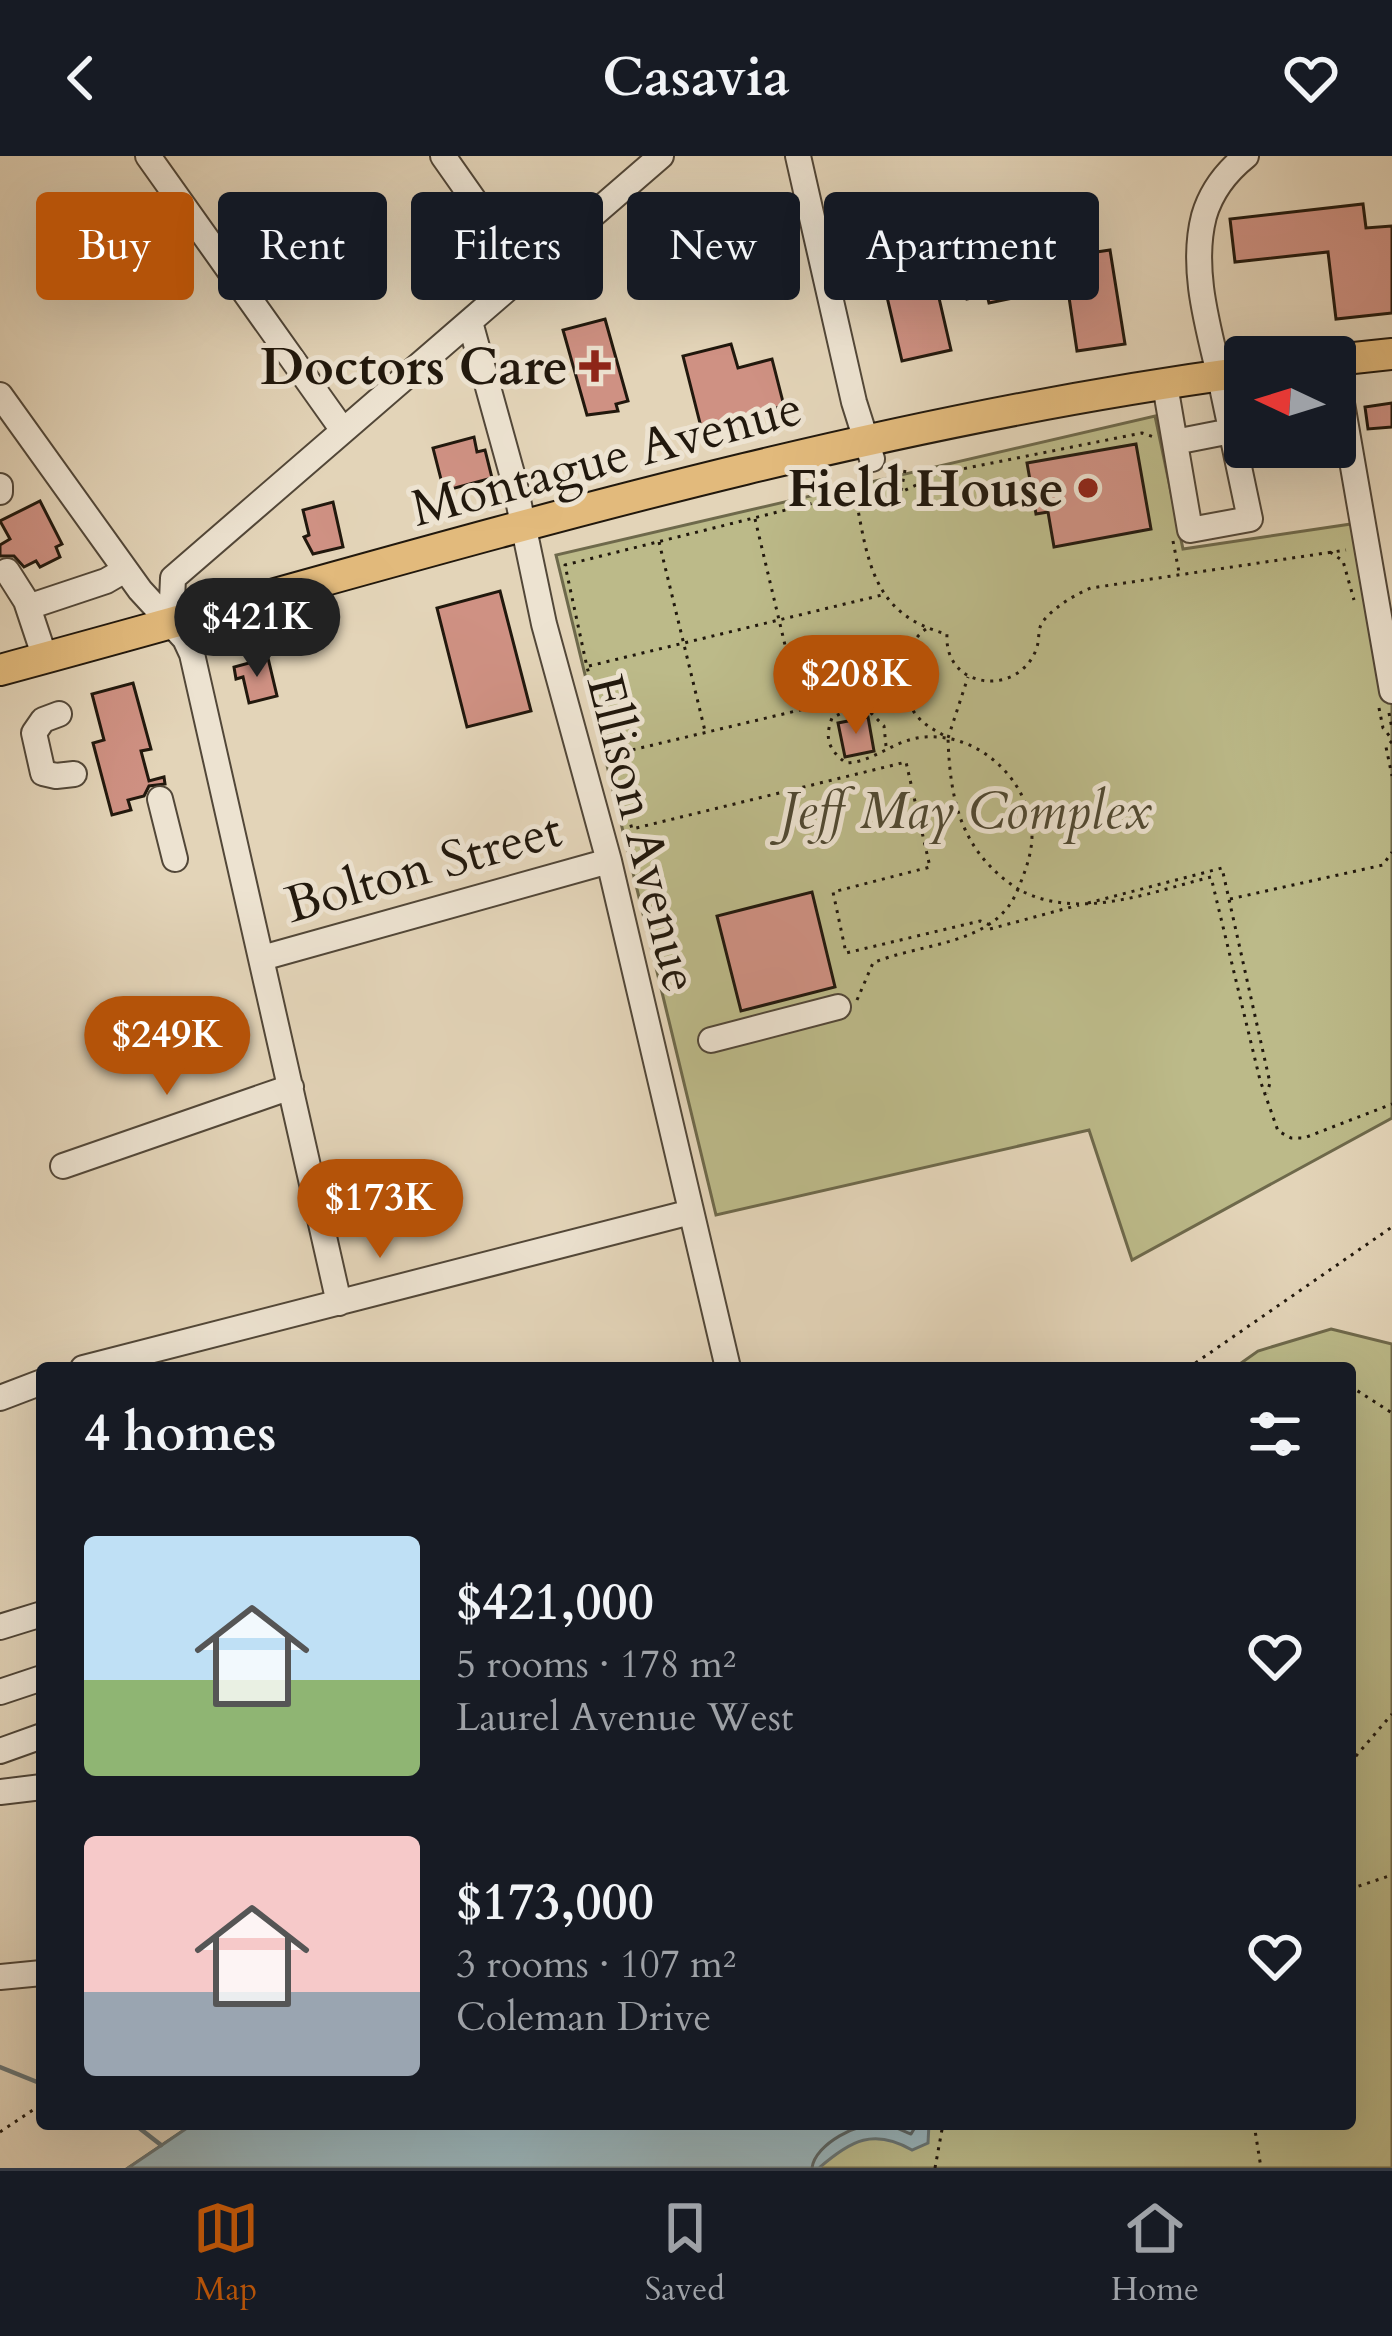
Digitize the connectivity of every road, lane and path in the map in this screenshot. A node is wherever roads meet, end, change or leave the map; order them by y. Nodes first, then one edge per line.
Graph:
1 (148, 156) edge
2 (443, 156) edge
3 (661, 156) edge
4 (798, 156) edge
5 (1246, 156) edge
6 (468, 192) edge
7 (603, 207) edge
8 (496, 300) edge
9 (470, 322) junction
10 (1392, 353) edge
11 (1224, 359) edge
12 (1356, 359) edge
13 (1224, 375) edge
14 (1165, 385) junction
15 (0, 395) edge
16 (343, 429) junction
17 (1224, 432) edge
18 (1165, 441) junction
19 (869, 450) junction
20 (1239, 468) edge
21 (1352, 468) edge
22 (904, 470) dead end
23 (843, 482) dead end
24 (856, 502) junction
25 (755, 517) junction
26 (1170, 524) dead end
27 (523, 528) junction
28 (659, 541) junction
29 (1351, 552) dead end
30 (125, 570) junction
31 (7, 571) dead end
32 (1179, 574) junction
33 (882, 595) junction
34 (28, 607) junction
35 (779, 620) junction
36 (171, 623) junction
37 (928, 628) junction
38 (683, 643) junction
39 (45, 658) junction
40 (2, 663) edge
41 (587, 667) junction
42 (968, 675) junction
43 (905, 685) junction
44 (1390, 699) edge
45 (800, 710) junction
46 (59, 713) dead end
47 (1392, 729) edge
48 (705, 732) junction
49 (948, 738) junction
50 (1392, 741) edge
51 (886, 746) junction
52 (611, 754) junction
53 (74, 774) dead end
54 (1392, 776) edge
55 (160, 799) dead end
56 (1055, 814) dead end
57 (1030, 824) junction
58 (1392, 852) edge
59 (175, 859) dead end
60 (608, 861) junction
61 (1018, 889) junction
62 (1228, 900) junction
63 (1085, 904) junction
64 (993, 926) junction
65 (976, 933) junction
66 (262, 958) junction
67 (838, 1007) joint
68 (711, 1040) dead end
69 (291, 1087) junction
70 (1265, 1098) junction
71 (1392, 1104) edge
72 (63, 1166) dead end
73 (691, 1212) junction
74 (1392, 1227) edge
75 (339, 1303) junction
76 (111, 1362) edge
77 (727, 1362) edge
78 (1197, 1362) edge
79 (36, 1384) edge
80 (1356, 1389) edge
81 (0, 1398) edge
82 (1392, 1413) edge
83 (36, 1616) edge
84 (0, 1627) edge
85 (36, 1680) edge
86 (0, 1692) edge
87 (1392, 1714) edge
88 (36, 1738) edge
89 (0, 1750) edge
90 (1356, 1756) edge
91 (36, 1788) edge
92 (0, 1792) edge
93 (1392, 1875) edge
94 (1356, 1887) edge
95 (36, 1973) edge
96 (0, 1977) edge
97 (36, 2108) edge
98 (942, 2130) edge
99 (1255, 2130) edge
100 (0, 2132) edge
101 (935, 2168) edge
102 (1261, 2168) edge

1 - 16 street
2 - 6 street
3 - 7 street
4 - 19 street
5 - 11 street
8 - 9 street
9 - 16 street
9 - 27 street, Ellison Avenue
10 - 12 main road
13 - 14 main road, Montague Avenue
14 - 18 street
14 - 19 main road, Montague Avenue
15 - 30 street
16 - 36 street
17 - 18 street
18 - 20 street
18 - 22 path
19 - 27 main road, Montague Avenue
21 - 44 street
23 - 24 path
24 - 25 path
24 - 33 path
25 - 28 path
25 - 35 path
26 - 32 path
27 - 36 main road, Montague Avenue
27 - 60 street, Ellison Avenue
28 - 38 path
28 - 41 path
29 - 32 path
30 - 34 street
30 - 36 street
31 - 34 street
32 - 42 path
33 - 35 path
33 - 37 path
34 - 39 street
35 - 38 path
35 - 45 path
36 - 39 main road, Montague Avenue
36 - 66 street
37 - 42 path
37 - 43 path
38 - 41 path
38 - 48 path
39 - 40 main road, Montague Avenue
41 - 52 path
42 - 49 path
43 - 45 path
43 - 49 path
44 - 47 path
45 - 48 path
46 - 53 street
48 - 52 path
49 - 51 path
49 - 57 path
49 - 61 path
50 - 54 path
51 - 51 path
52 - 64 path
55 - 59 street
56 - 57 path
57 - 61 path
58 - 62 path
60 - 66 street, Bolton Street
60 - 73 street, Ellison Avenue
61 - 63 path
61 - 64 path
62 - 63 path
62 - 70 path
63 - 65 path
63 - 70 path
64 - 65 path
65 - 67 path
66 - 69 street
67 - 68 street
69 - 72 street
69 - 75 street
70 - 71 path
73 - 75 street
73 - 77 street, Ellison Avenue
74 - 78 path
75 - 76 street
79 - 81 street
80 - 82 path
83 - 84 street
85 - 86 street
87 - 90 path
88 - 89 street
91 - 92 street
93 - 94 path
95 - 96 street
97 - 100 path
98 - 101 path
99 - 102 path

